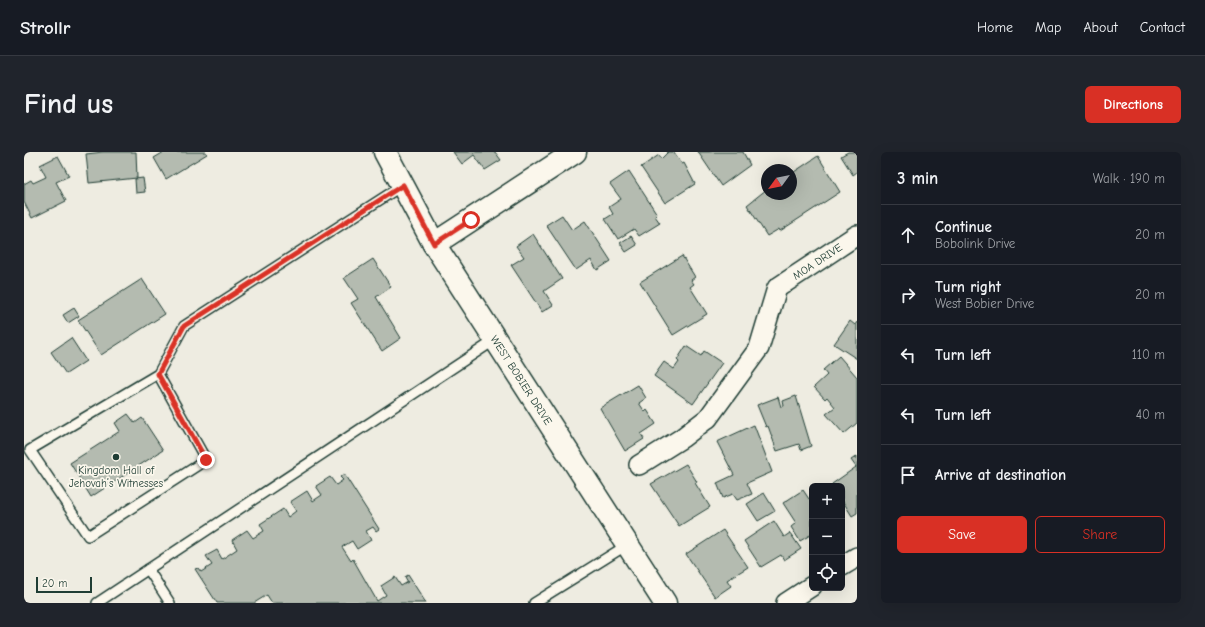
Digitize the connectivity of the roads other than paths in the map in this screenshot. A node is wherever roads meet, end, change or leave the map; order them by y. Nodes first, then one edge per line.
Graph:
1 (386, 152) edge
2 (575, 152) edge
3 (403, 185) junction
4 (857, 235) edge
5 (434, 244) junction
6 (495, 340) junction
7 (158, 374) junction
8 (639, 465) dead end
9 (627, 545) junction
10 (857, 557) edge
11 (845, 564) edge
12 (148, 569) junction
13 (809, 588) edge
14 (97, 603) edge
15 (170, 603) edge
16 (534, 603) edge
17 (664, 603) edge
18 (786, 603) edge

1 - 3 main road, WEST BOBIER DRIVE
2 - 5 main road
3 - 5 main road, WEST BOBIER DRIVE
3 - 7 lane
4 - 8 street, MOA DRIVE
5 - 6 main road, WEST BOBIER DRIVE
6 - 9 main road, WEST BOBIER DRIVE
6 - 12 lane
7 - 7 lane
9 - 16 lane
9 - 17 main road, WEST BOBIER DRIVE
10 - 11 street
12 - 14 lane
12 - 15 lane
13 - 18 street

